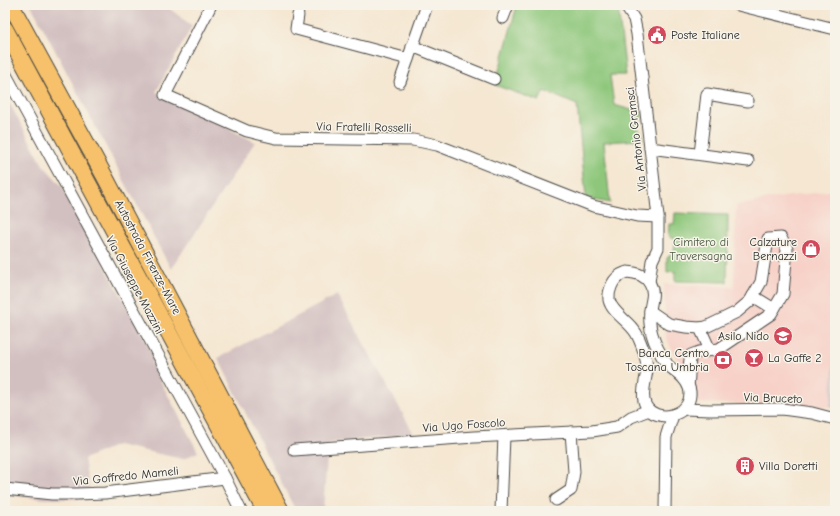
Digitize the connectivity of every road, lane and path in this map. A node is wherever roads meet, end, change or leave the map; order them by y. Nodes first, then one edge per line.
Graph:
1 (11, 5) edge
2 (210, 5) edge
3 (427, 5) edge
4 (508, 5) edge
5 (738, 5) edge
6 (628, 8) edge
7 (298, 14) dead end
8 (503, 18) dead end
9 (5, 29) edge
10 (835, 29) edge
11 (412, 46) junction
12 (408, 59) junction
13 (5, 73) edge
14 (494, 78) dead end
15 (400, 82) dead end
16 (748, 101) dead end
17 (650, 148) junction
18 (700, 154) junction
19 (748, 160) dead end
20 (658, 217) junction
21 (652, 261) junction
22 (636, 273) junction
23 (650, 282) junction
24 (753, 296) junction
25 (774, 309) junction
26 (650, 311) junction
27 (700, 328) junction
28 (710, 350) junction
29 (688, 385) junction
30 (690, 396) junction
31 (644, 397) junction
32 (684, 409) junction
33 (710, 410) junction
34 (654, 413) junction
35 (673, 415) junction
36 (631, 417) junction
37 (835, 419) edge
38 (571, 432) junction
39 (504, 436) junction
40 (666, 437) junction
41 (294, 450) dead end
42 (225, 478) junction
43 (5, 489) edge
44 (556, 500) dead end
45 (241, 511) edge
46 (265, 511) edge
47 (281, 511) edge
48 (501, 511) edge
49 (665, 511) edge

1 - 47 highway, Autostrada Firenze-Mare
2 - 20 street, Via Fratelli Rosselli
3 - 11 street
4 - 8 street
5 - 10 street
6 - 17 street, Via Antonio Gramsci
7 - 12 street
9 - 46 highway, Autostrada Firenze-Mare
11 - 12 street
11 - 14 street
12 - 15 street
13 - 42 street, Via Giuseppe Mazzini
16 - 18 street
17 - 18 street
17 - 20 street, Via Antonio Gramsci
18 - 19 street
20 - 21 street, Via Antonio Gramsci
21 - 22 street
21 - 23 street, Via Antonio Gramsci
22 - 23 street
22 - 31 street
23 - 26 street, Via Antonio Gramsci
24 - 25 street
24 - 25 street
24 - 27 street
25 - 28 street
26 - 27 street
26 - 29 street, Via Antonio Gramsci
27 - 28 street
28 - 29 street
29 - 30 street
30 - 32 street
30 - 33 street
31 - 34 street
31 - 36 street, Via Ugo Foscolo
32 - 33 street, Via Bruceto
32 - 35 street
33 - 37 street, Via Bruceto
34 - 35 street
34 - 36 street, Via Ugo Foscolo
34 - 40 street
35 - 40 street
36 - 38 street, Via Ugo Foscolo
38 - 39 street, Via Ugo Foscolo
38 - 44 street
39 - 41 street, Via Ugo Foscolo
39 - 48 street
40 - 49 street
42 - 43 street, Via Goffredo Mameli
42 - 45 street, Via Giuseppe Mazzini

